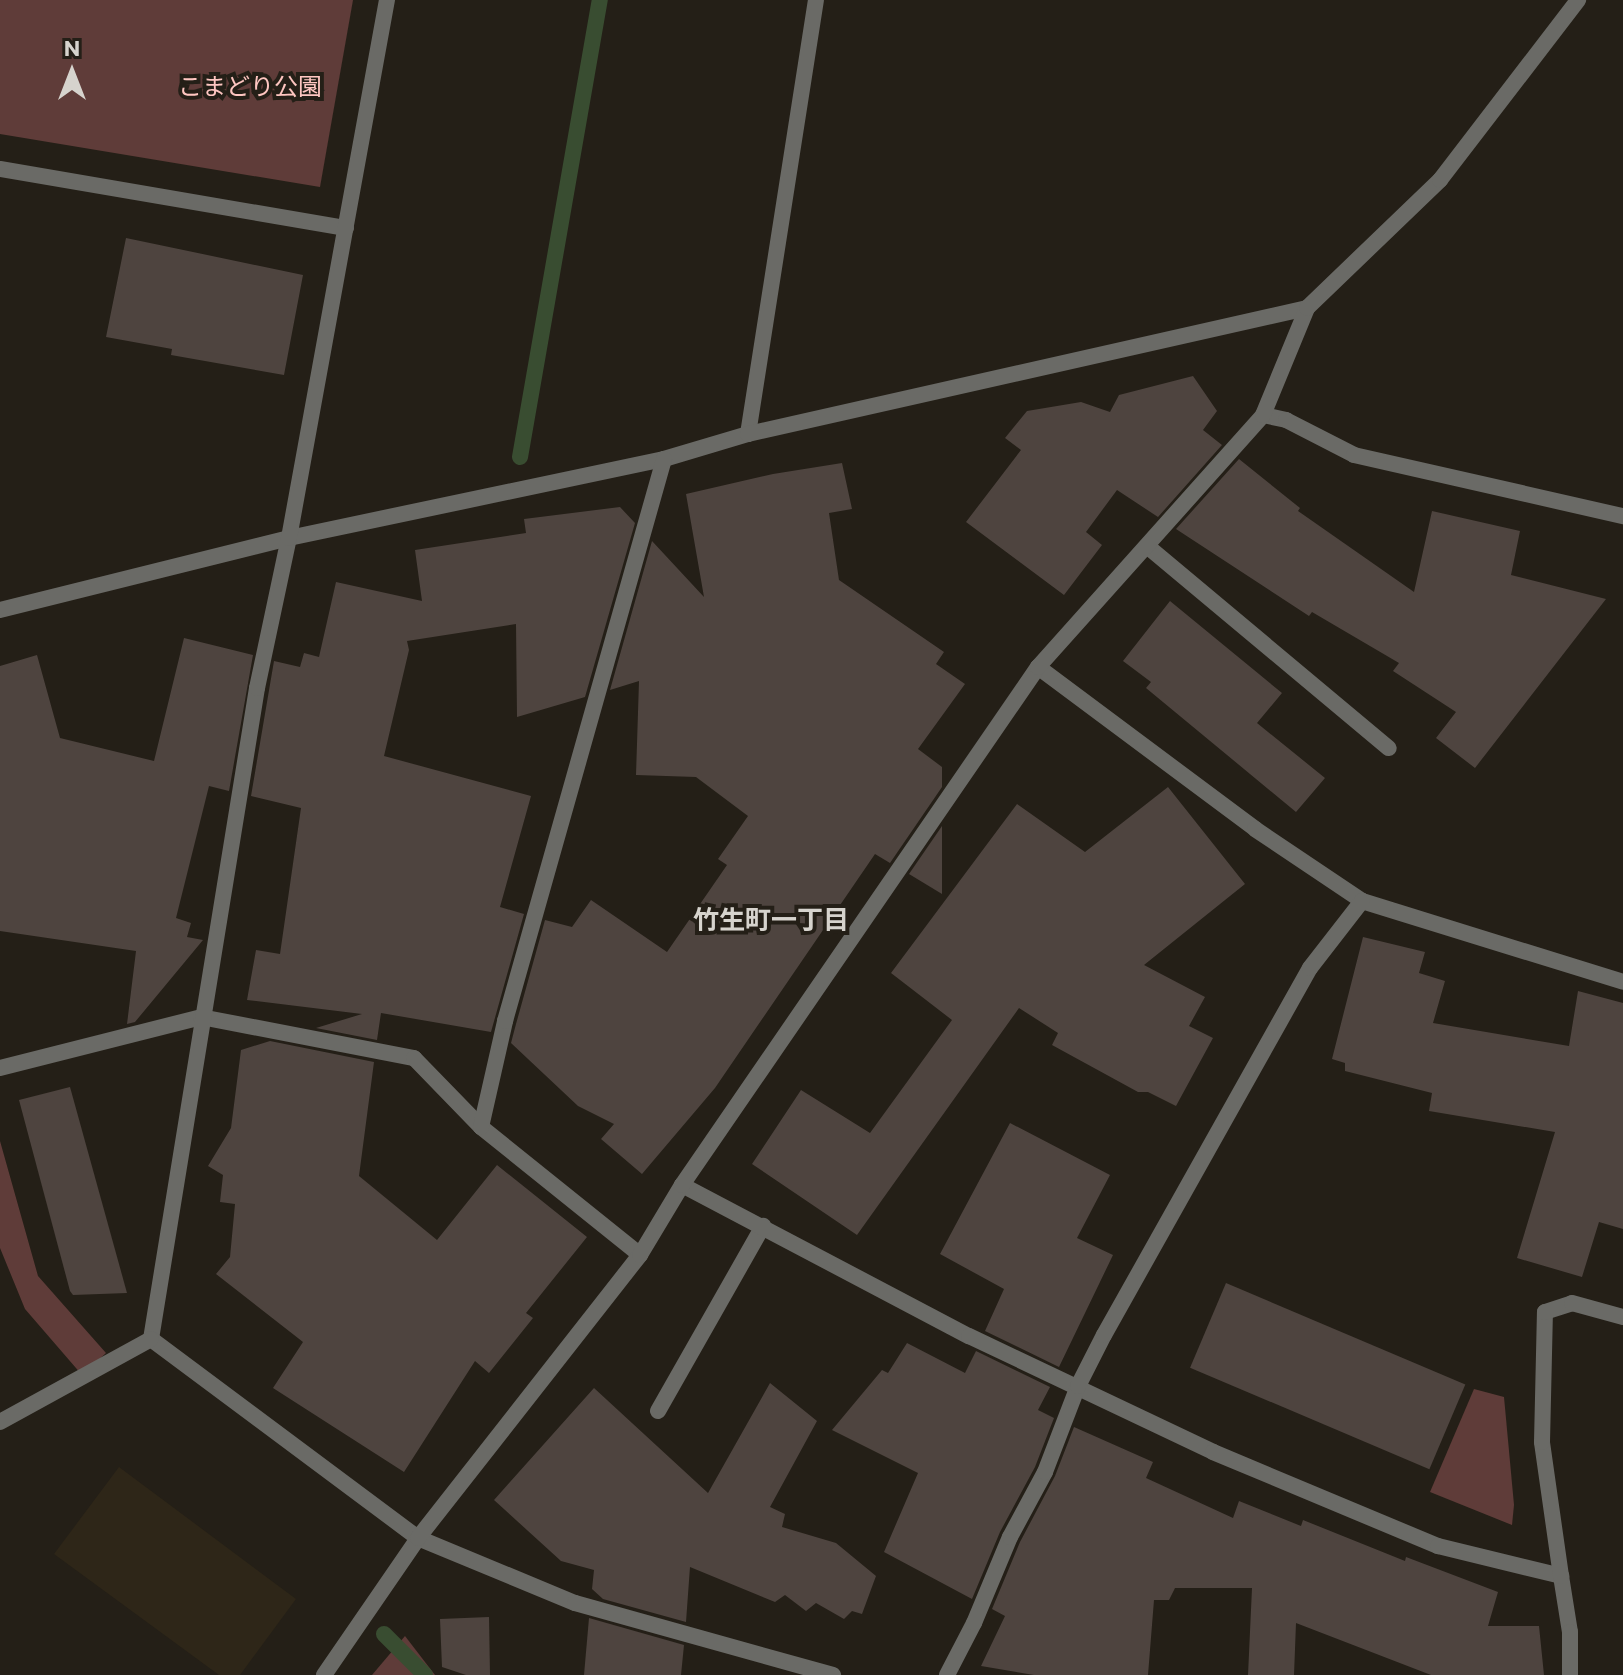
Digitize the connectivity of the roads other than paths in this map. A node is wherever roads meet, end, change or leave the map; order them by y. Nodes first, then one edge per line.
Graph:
1 (387, 0) edge
2 (816, 0) edge
3 (1578, 0) edge
4 (0, 169) edge
5 (346, 228) junction
6 (1307, 308) junction
7 (1263, 415) junction
8 (748, 434) junction
9 (664, 459) junction
10 (1623, 516) edge
11 (289, 538) junction
12 (1147, 546) junction
13 (0, 610) edge
14 (1038, 667) junction
15 (1389, 748) dead end
16 (1362, 901) junction
17 (1623, 982) edge
18 (201, 1017) junction
19 (0, 1068) edge
20 (481, 1127) junction
21 (682, 1185) junction
22 (763, 1226) junction
23 (640, 1255) junction
24 (1623, 1317) edge
25 (151, 1339) junction
26 (1078, 1386) junction
27 (658, 1411) dead end
28 (0, 1422) edge
29 (418, 1538) junction
30 (1561, 1576) junction
31 (324, 1675) edge
32 (833, 1675) edge
33 (947, 1675) edge
34 (1570, 1675) edge

1 - 5 street
2 - 8 street
3 - 6 street
4 - 5 street
5 - 11 street
6 - 7 street
6 - 8 street
7 - 10 street
7 - 12 street
8 - 9 street
9 - 11 street
9 - 20 street
11 - 13 street
11 - 18 street
12 - 14 street
12 - 15 street
14 - 16 street
14 - 21 street
16 - 17 street
16 - 26 street
18 - 19 street
18 - 20 street
18 - 25 street
20 - 23 street
21 - 22 street
21 - 23 street
22 - 26 street
22 - 27 street
23 - 29 street
24 - 30 street
25 - 28 street
25 - 29 street
26 - 30 street
26 - 33 street
29 - 31 street
29 - 32 street
30 - 34 street

